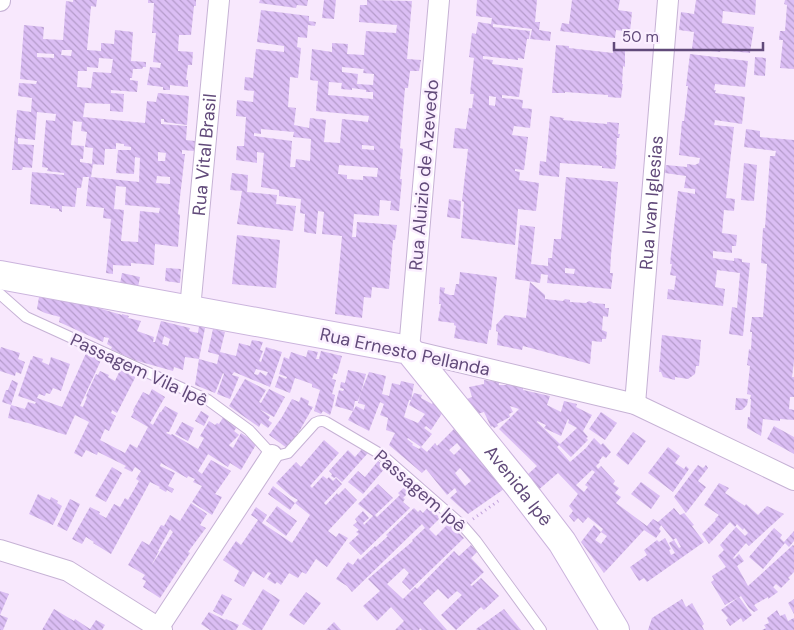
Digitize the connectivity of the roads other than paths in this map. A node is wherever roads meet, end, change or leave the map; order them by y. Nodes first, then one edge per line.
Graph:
1 (219, 0) edge
2 (439, 0) edge
3 (668, 0) edge
4 (0, 274) edge
5 (0, 294) edge
6 (190, 309) junction
7 (409, 350) junction
8 (634, 404) junction
9 (272, 455) junction
10 (794, 480) edge
11 (0, 550) edge
12 (159, 629) edge
13 (541, 630) edge
14 (615, 630) edge

1 - 6 street, Rua Vital Brasil
2 - 7 street, Rua Aluizio de Azevedo
3 - 8 street, Rua Ivan Iglesias
4 - 6 main road, Rua Ernesto Pellanda
5 - 9 lane, Passagem Vila Ipê
6 - 7 main road, Rua Ernesto Pellanda
7 - 8 street, Rua Ernesto Pellanda
7 - 14 main road, Avenida Ipê
8 - 10 street, Rua Ernesto Pellanda
9 - 12 street
9 - 13 lane, Passagem Ipê
11 - 12 street

